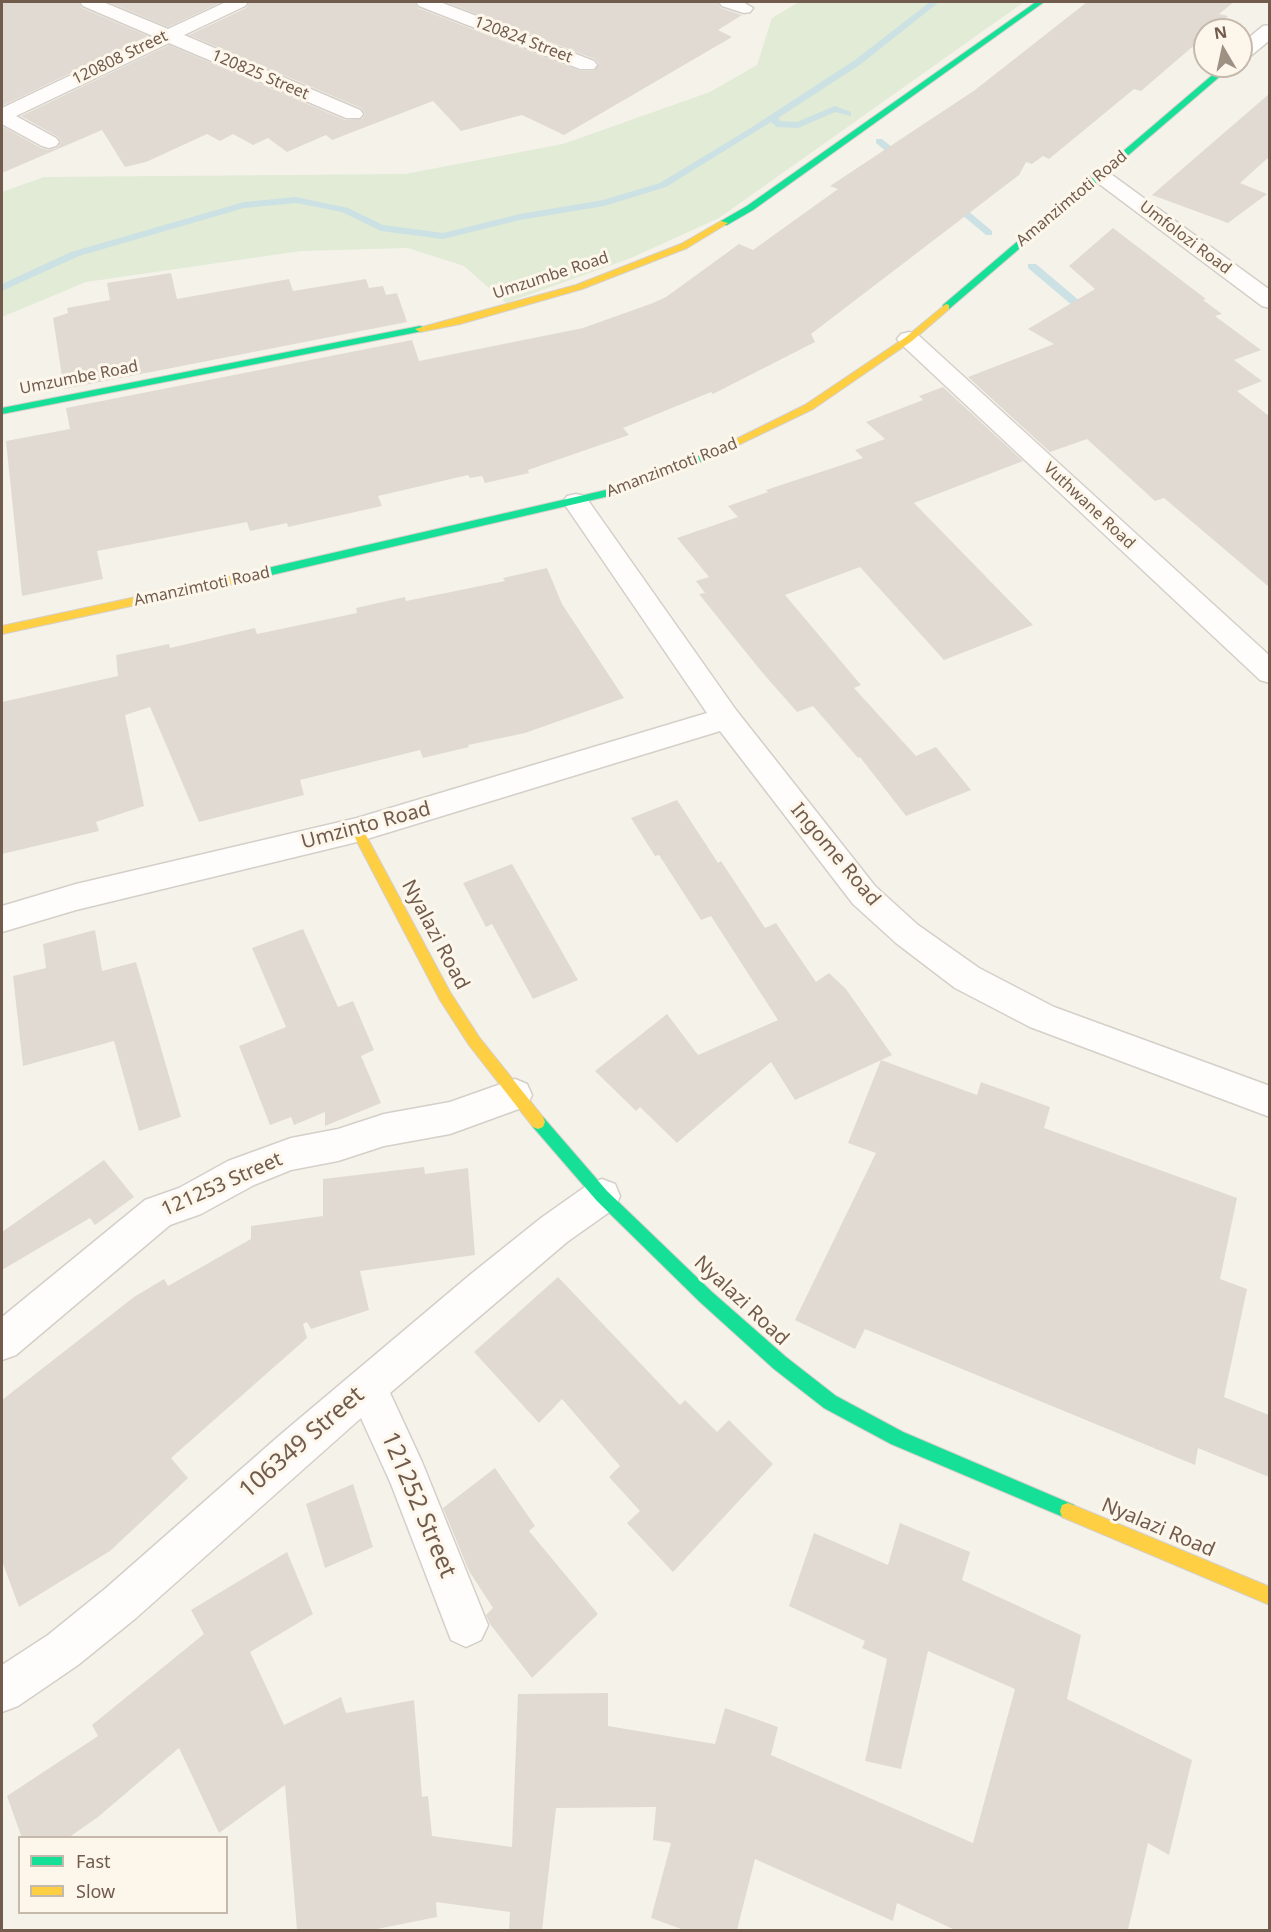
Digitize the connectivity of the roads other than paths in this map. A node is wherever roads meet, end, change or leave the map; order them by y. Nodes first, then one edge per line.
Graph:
1 (89, 2) edge
2 (239, 2) edge
3 (425, 2) edge
4 (1040, 2) edge
5 (1269, 30) edge
6 (166, 35) junction
7 (1253, 44) edge
8 (587, 65) dead end
9 (1214, 78) edge
10 (353, 114) dead end
11 (2, 116) edge
12 (49, 142) dead end
13 (1101, 176) junction
14 (1269, 301) edge
15 (909, 339) junction
16 (2, 411) edge
17 (576, 502) junction
18 (2, 630) edge
19 (1269, 673) edge
20 (726, 718) junction
21 (357, 830) junction
22 (2, 919) edge
23 (515, 1095) junction
24 (1269, 1102) edge
25 (602, 1196) junction
26 (2, 1341) edge
27 (367, 1387) junction
28 (1269, 1596) edge
29 (466, 1624) dead end
30 (2, 1690) edge

1 - 6 street, 120825 Street
2 - 6 street, 120808 Street
3 - 8 street, 120824 Street
4 - 16 street, Umzumbe Road
5 - 7 street
6 - 10 street, 120825 Street
6 - 11 street, 120808 Street
9 - 13 street, Amanzimtoti Road
11 - 12 street
13 - 14 street, Umfolozi Road
13 - 15 street, Amanzimtoti Road
15 - 17 street, Amanzimtoti Road
15 - 19 street, Vuthwane Road
17 - 18 street, Amanzimtoti Road
17 - 20 street, Ingome Road
20 - 21 street, Umzinto Road
20 - 24 street, Ingome Road
21 - 22 street, Umzinto Road
21 - 23 street, Nyalazi Road
23 - 25 street, Nyalazi Road
23 - 26 street, 121253 Street
25 - 27 street, 106349 Street
25 - 28 street, Nyalazi Road
27 - 29 street, 121252 Street
27 - 30 street, 106349 Street

